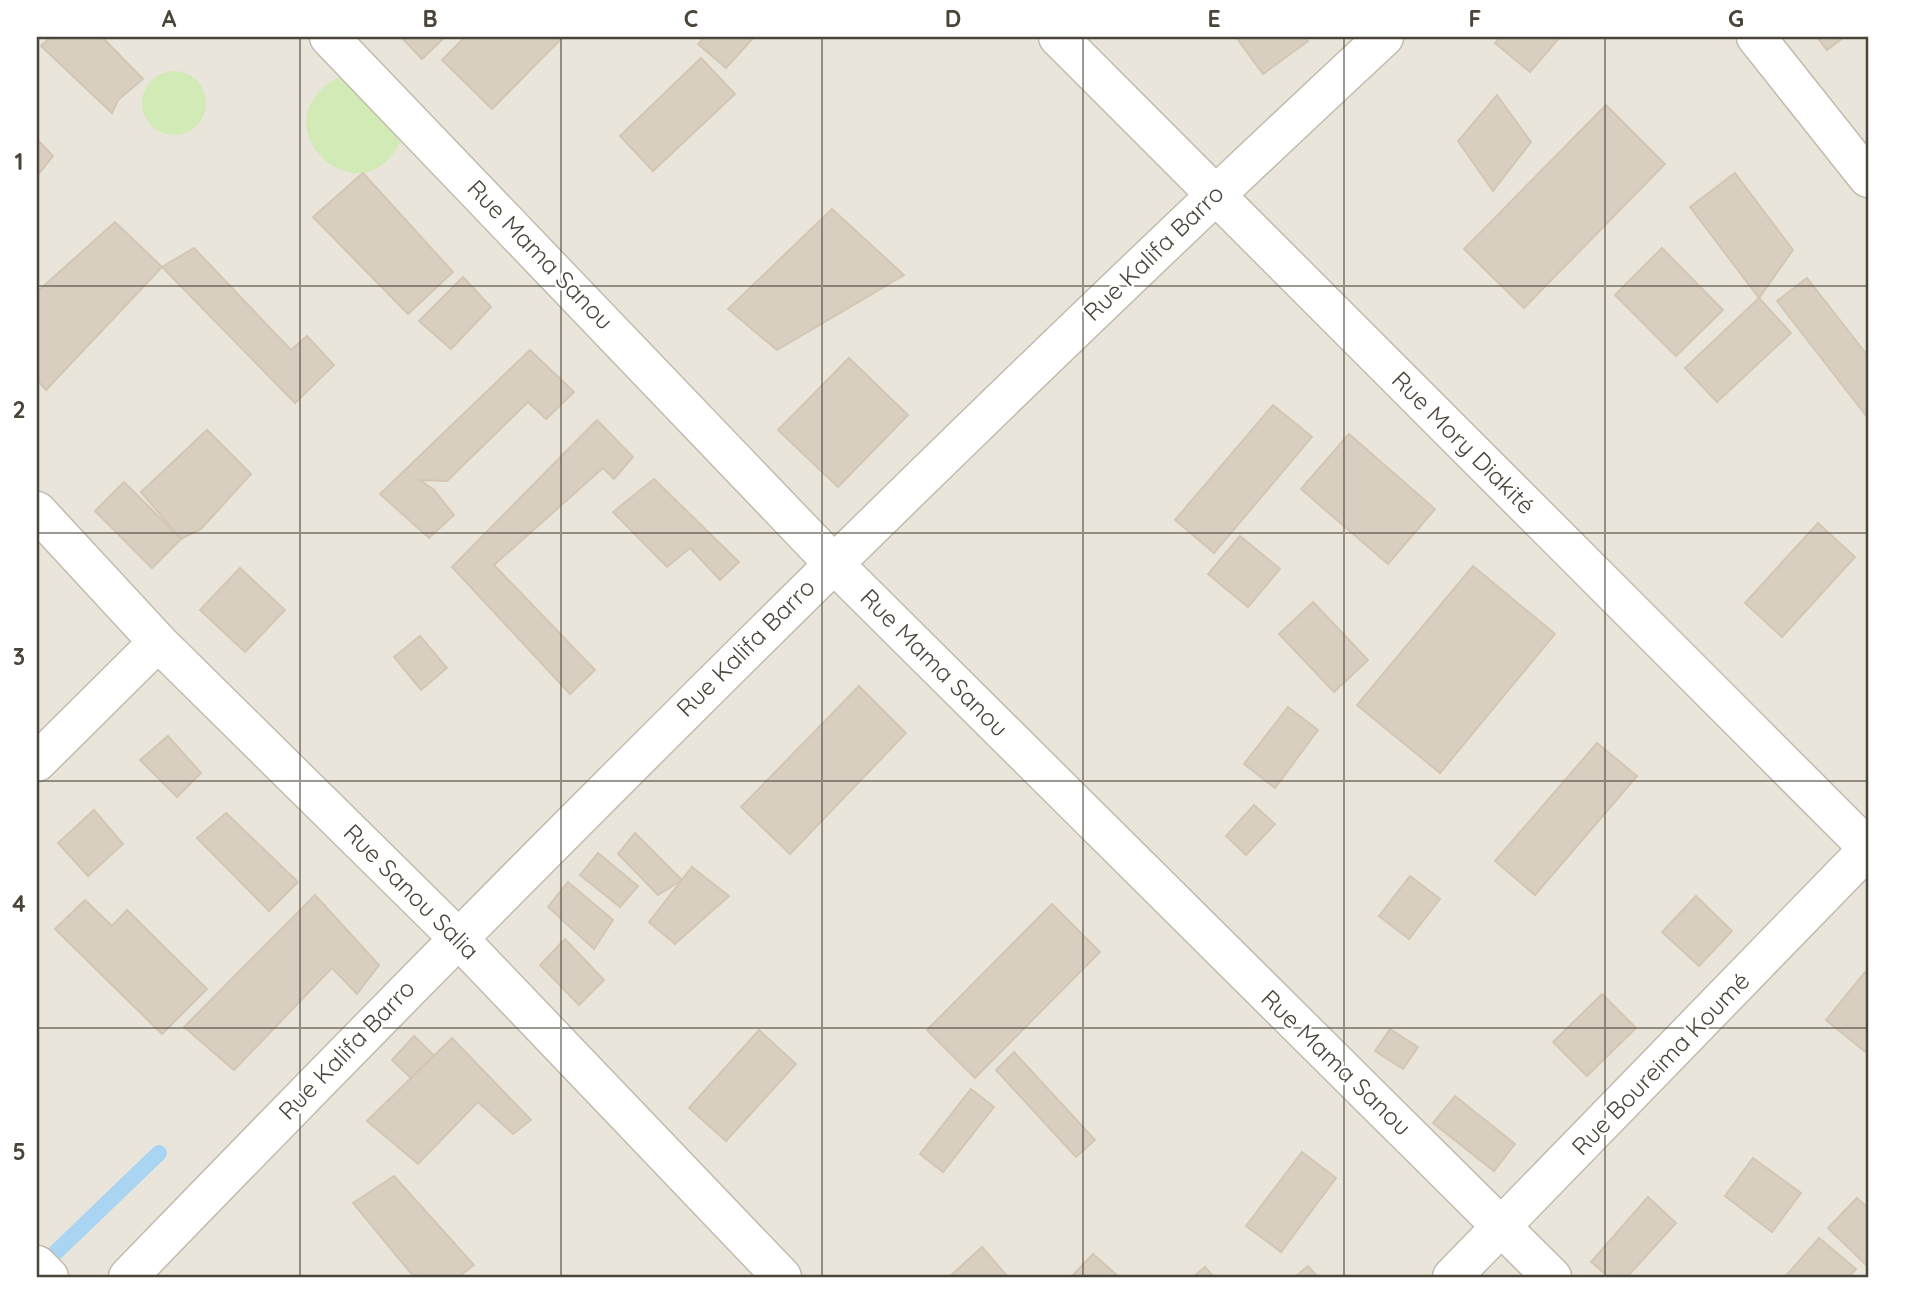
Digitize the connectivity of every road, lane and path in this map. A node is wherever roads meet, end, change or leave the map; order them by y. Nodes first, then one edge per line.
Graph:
1 (328, 37) edge
2 (1058, 37) edge
3 (1384, 37) edge
4 (1756, 37) edge
5 (1868, 178) edge
6 (1214, 195) junction
7 (37, 511) edge
8 (832, 562) junction
9 (158, 642) junction
10 (37, 762) edge
11 (1868, 848) edge
12 (457, 937) junction
13 (1504, 1226) junction
14 (37, 1265) edge
15 (49, 1277) edge
16 (128, 1277) edge
17 (782, 1277) edge
18 (1452, 1277) edge
19 (1552, 1277) edge

1 - 8 street, Rue Mama Sanou
2 - 6 street, Rue Mory Diakité
3 - 6 street, Rue Kalifa Barro
4 - 5 street
6 - 8 street, Rue Kalifa Barro
6 - 11 street, Rue Mory Diakité
7 - 9 street, Rue Sanou Salia
8 - 12 street, Rue Kalifa Barro
8 - 13 street, Rue Mama Sanou
9 - 10 street
9 - 12 street, Rue Sanou Salia
11 - 13 street, Rue Boureima Koumé
12 - 16 street, Rue Kalifa Barro
12 - 17 street, Rue Sanou Salia
13 - 18 street, Rue Boureima Koumé
13 - 19 street, Rue Mama Sanou
14 - 15 street

